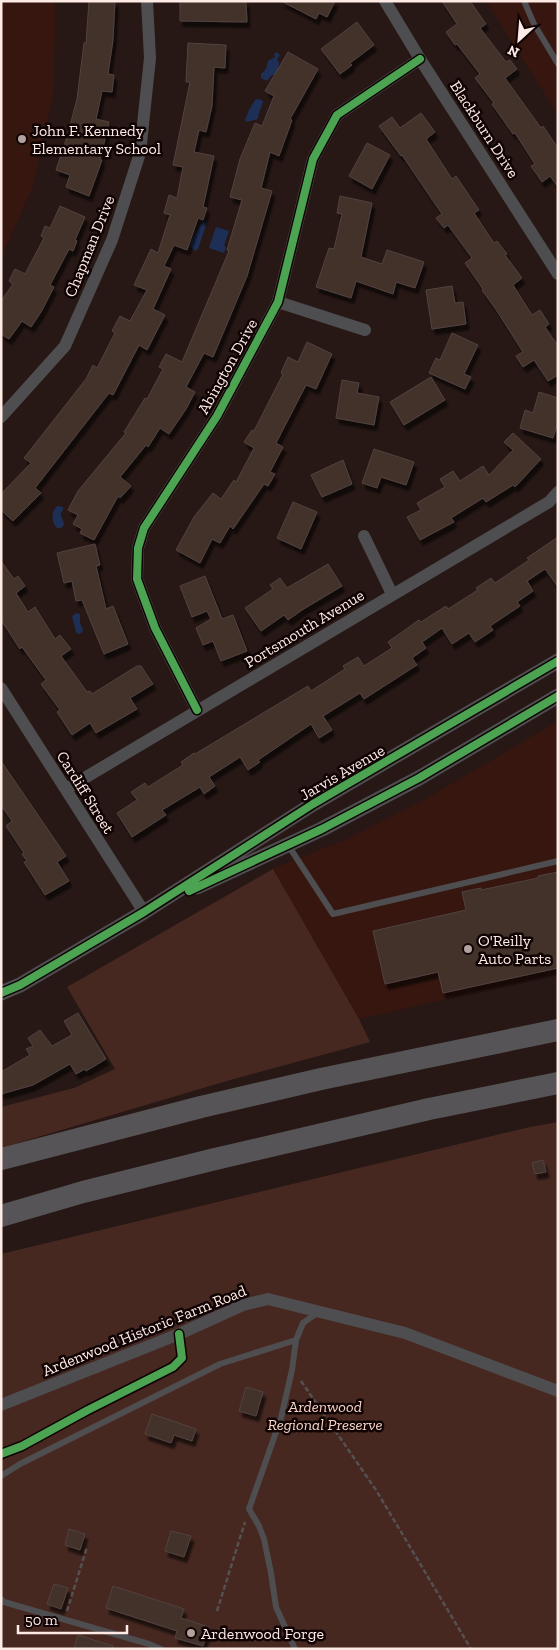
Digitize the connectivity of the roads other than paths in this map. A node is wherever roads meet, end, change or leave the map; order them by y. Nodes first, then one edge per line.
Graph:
1 (147, 1) edge
2 (385, 1) edge
3 (524, 1) edge
4 (420, 59) junction
5 (558, 64) edge
6 (558, 274) edge
7 (278, 302) junction
8 (365, 330) dead end
9 (1, 417) edge
10 (558, 492) edge
11 (364, 536) dead end
12 (392, 594) junction
13 (558, 661) edge
14 (1, 688) edge
15 (558, 696) edge
16 (197, 710) junction
17 (66, 789) junction
18 (288, 845) junction
19 (558, 861) edge
20 (144, 912) junction
21 (1, 994) edge
22 (558, 1030) edge
23 (558, 1083) edge
24 (558, 1092) edge
25 (429, 1109) junction
26 (1, 1160) edge
27 (1, 1216) edge
28 (318, 1312) junction
29 (296, 1340) junction
30 (558, 1391) edge
31 (1, 1405) edge
32 (1, 1476) edge
33 (1, 1600) edge
34 (161, 1649) edge
35 (295, 1649) edge

1 - 9 street, Chapman Drive
2 - 4 street, Blackburn Drive
3 - 5 lane
4 - 6 street, Blackburn Drive
4 - 7 street, Abington Drive
7 - 8 street
7 - 16 street, Abington Drive
10 - 12 street, Portsmouth Avenue
11 - 12 street
12 - 16 street, Portsmouth Avenue
13 - 20 street, Jarvis Avenue
14 - 17 street, Cardiff Street
15 - 18 street, Jarvis Avenue
16 - 17 street, Portsmouth Avenue
17 - 20 street, Cardiff Street
18 - 19 lane
18 - 20 street, Jarvis Avenue
20 - 21 street, Jarvis Avenue
22 - 26 highway
23 - 25 highway
24 - 25 highway
25 - 27 highway
28 - 29 lane
28 - 30 street, Ardenwood Historic Farm Road
28 - 31 street, Ardenwood Historic Farm Road
29 - 32 lane
29 - 35 lane
33 - 34 lane

